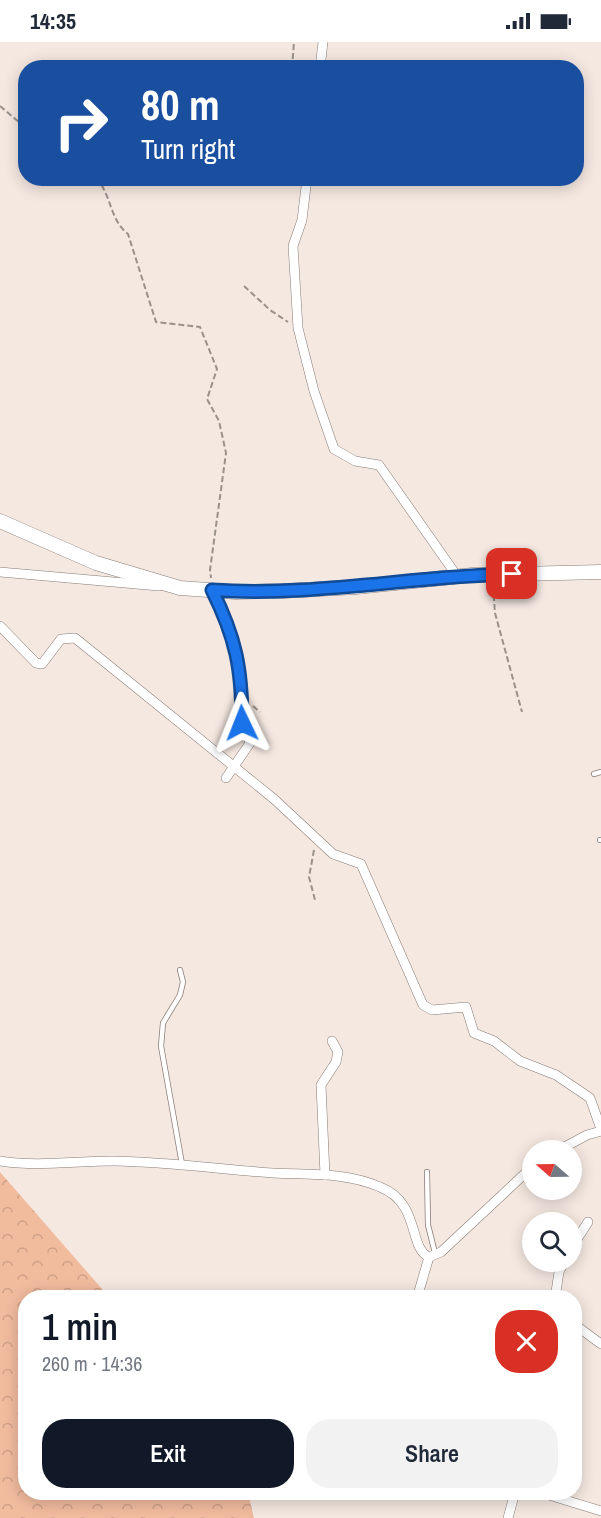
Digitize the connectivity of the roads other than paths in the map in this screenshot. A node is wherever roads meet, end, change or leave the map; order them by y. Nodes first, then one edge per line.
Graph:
1 (323, 42) edge
2 (321, 60) edge
3 (306, 186) edge
4 (0, 521) edge
5 (0, 572) edge
6 (601, 572) edge
7 (457, 576) junction
8 (180, 588) junction
9 (212, 590) junction
10 (0, 626) edge
11 (234, 766) junction
12 (601, 772) edge
13 (594, 774) dead end
14 (226, 778) dead end
15 (180, 970) dead end
16 (332, 1041) dead end
17 (601, 1130) edge
18 (576, 1140) edge
19 (0, 1161) edge
20 (182, 1164) junction
21 (427, 1172) dead end
22 (325, 1175) junction
23 (522, 1176) edge
24 (588, 1222) dead end
25 (582, 1231) edge
26 (432, 1257) junction
27 (559, 1272) edge
28 (420, 1290) edge
29 (556, 1290) edge
30 (582, 1330) edge
31 (601, 1344) edge
32 (513, 1500) edge
33 (565, 1500) edge
34 (601, 1511) edge
35 (508, 1518) edge

1 - 2 street
3 - 7 street
4 - 8 street
5 - 8 street
6 - 7 street
7 - 9 street
8 - 9 street
9 - 11 street
10 - 11 street
11 - 14 street
11 - 17 street
12 - 13 lane
15 - 20 lane
16 - 22 street
17 - 18 street
19 - 20 street
20 - 22 street
21 - 26 lane
22 - 26 street
23 - 26 street
24 - 25 street
26 - 28 street
27 - 29 street
30 - 31 street
32 - 35 street
33 - 34 street

